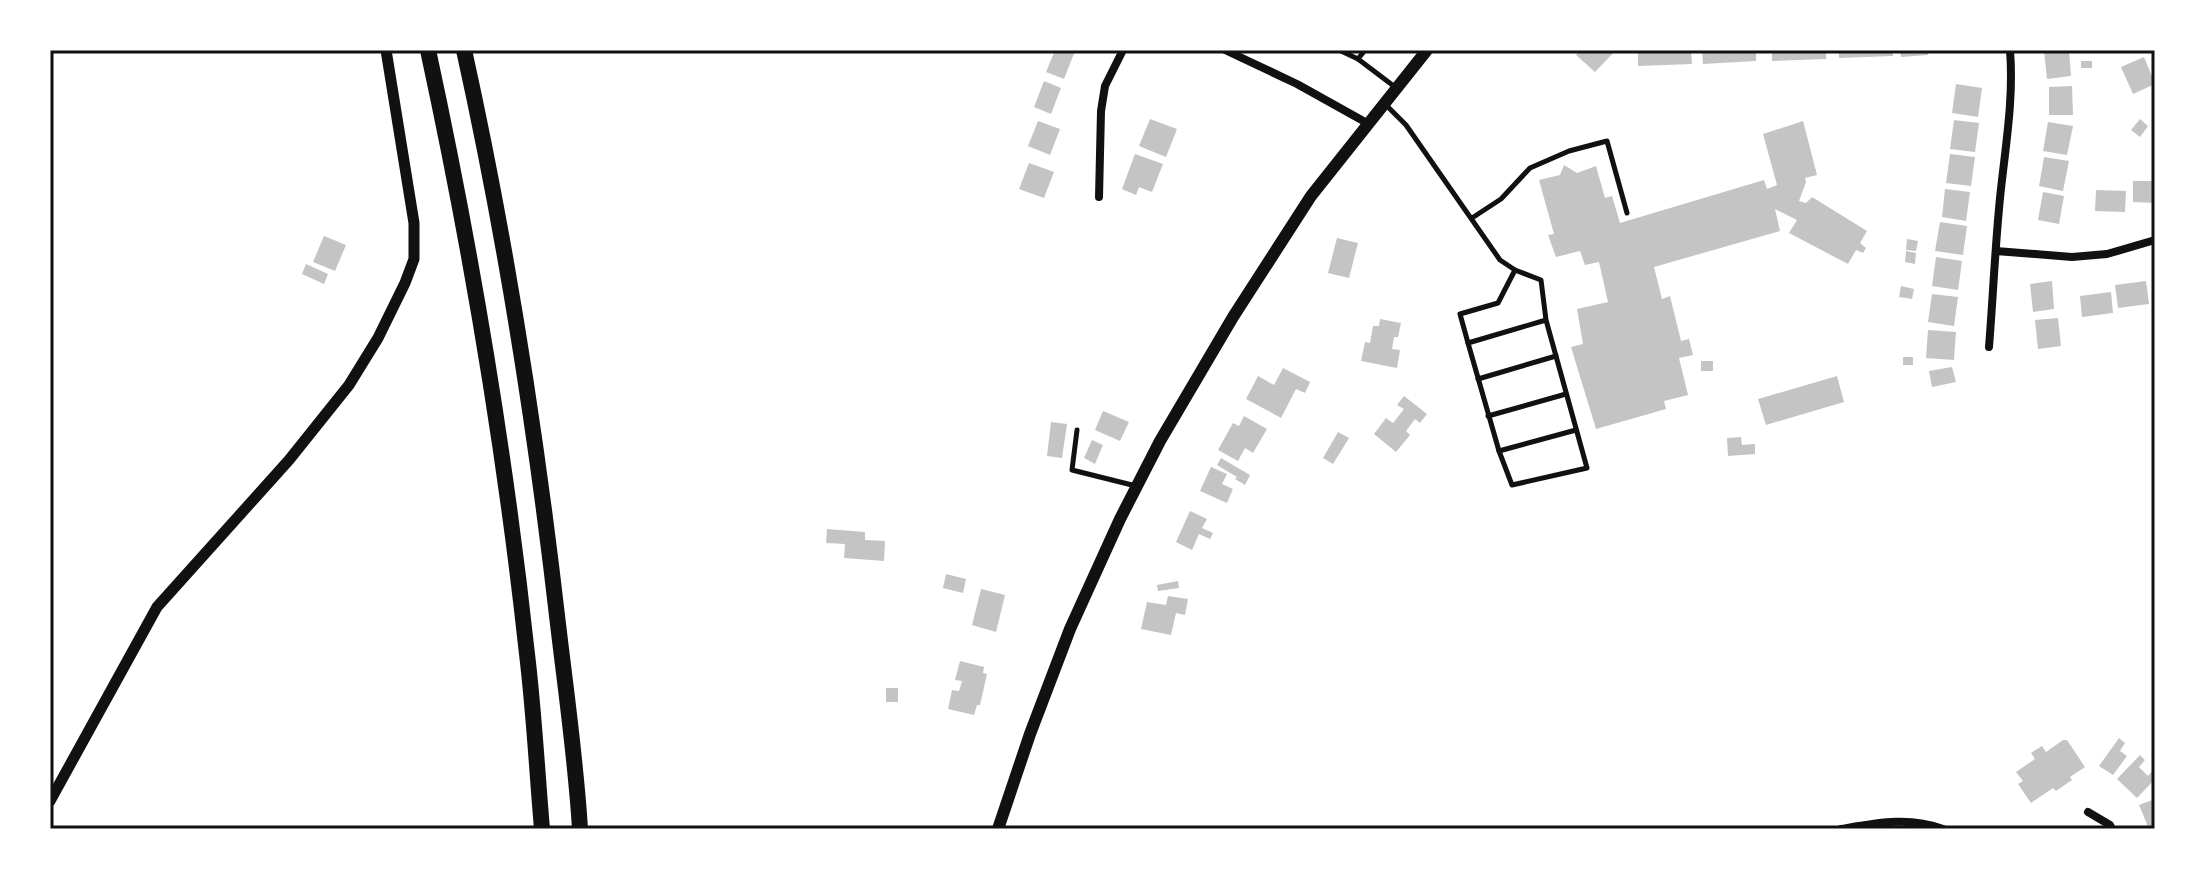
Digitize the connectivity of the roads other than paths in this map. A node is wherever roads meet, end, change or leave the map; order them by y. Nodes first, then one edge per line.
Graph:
1 (386, 50) edge
2 (428, 50) edge
3 (464, 50) edge
4 (1123, 50) edge
5 (1225, 50) edge
6 (1339, 50) edge
7 (1365, 50) edge
8 (1427, 50) edge
9 (2010, 50) edge
10 (1358, 59) junction
11 (1396, 88) junction
12 (1383, 103) junction
13 (1367, 123) junction
14 (1099, 197) dead end
15 (1627, 213) dead end
16 (1472, 218) junction
17 (2155, 240) edge
18 (1996, 251) junction
19 (1515, 270) junction
20 (1546, 320) junction
21 (1468, 343) junction
22 (1989, 347) dead end
23 (1556, 356) junction
24 (1478, 379) junction
25 (1566, 394) junction
26 (1488, 416) junction
27 (1077, 430) dead end
28 (1576, 430) junction
29 (1499, 451) junction
30 (1137, 486) junction
31 (50, 801) edge
32 (2088, 812) dead end
33 (542, 829) edge
34 (580, 829) edge
35 (998, 829) edge
36 (1841, 829) edge
37 (1943, 829) edge
38 (2112, 829) edge

1 - 31 street
2 - 33 highway
3 - 34 highway
4 - 14 street
5 - 13 street
6 - 10 lane
7 - 10 lane
8 - 11 main road
9 - 18 street
10 - 11 lane
11 - 12 main road
12 - 13 main road
12 - 16 lane
13 - 30 main road
15 - 16 lane
16 - 19 lane
17 - 18 street
18 - 22 street
19 - 20 lane
19 - 21 lane
20 - 21 lane
20 - 23 lane
21 - 24 lane
23 - 24 lane
23 - 25 lane
24 - 26 lane
25 - 26 lane
25 - 28 lane
26 - 29 lane
27 - 30 lane
28 - 29 lane
28 - 29 lane
30 - 35 main road
32 - 38 street
36 - 37 street

